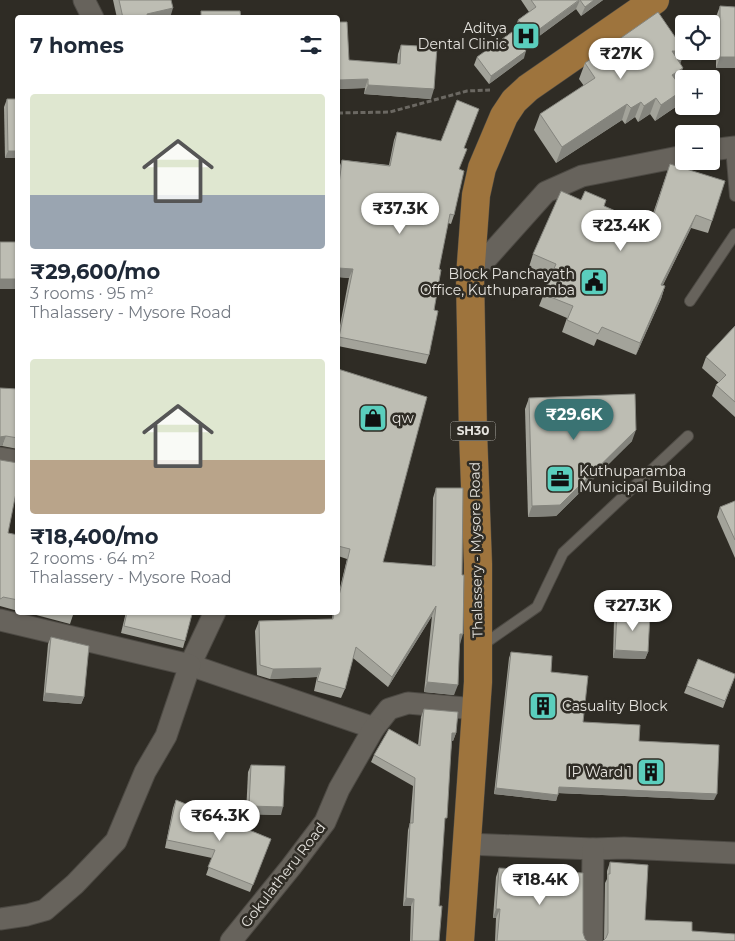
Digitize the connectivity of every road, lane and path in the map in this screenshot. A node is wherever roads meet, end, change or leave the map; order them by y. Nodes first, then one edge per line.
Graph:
1 (84, 0) edge
2 (655, 0) edge
3 (92, 15) edge
4 (528, 88) junction
5 (340, 113) edge
6 (726, 148) edge
7 (675, 158) edge
8 (735, 196) edge
9 (735, 234) edge
10 (470, 277) junction
11 (690, 301) dead end
12 (688, 436) dead end
13 (0, 458) edge
14 (15, 460) edge
15 (213, 615) edge
16 (0, 620) edge
17 (479, 648) junction
18 (190, 665) junction
19 (476, 709) junction
20 (374, 728) junction
21 (467, 844) junction
22 (593, 849) junction
23 (735, 853) edge
24 (0, 919) edge
25 (231, 941) edge
26 (460, 941) edge
27 (592, 941) edge

1 - 3 street
2 - 4 main road, Thalassery - Mysore Road / SH30
4 - 5 path
4 - 10 main road, Thalassery - Mysore Road / SH30
6 - 8 lane
7 - 10 street
9 - 11 lane
10 - 17 main road, Thalassery - Mysore Road / SH30
12 - 17 lane
13 - 14 street
15 - 18 street
16 - 18 street
17 - 19 main road, Thalassery - Mysore Road / SH30
18 - 20 street
18 - 24 street
19 - 20 street, Gokulatheru Road
19 - 21 main road, Thalassery - Mysore Road / SH30
20 - 25 street, Gokulatheru Road
21 - 22 street
21 - 26 main road, Thalassery - Mysore Road / SH30
22 - 23 street
22 - 27 street

